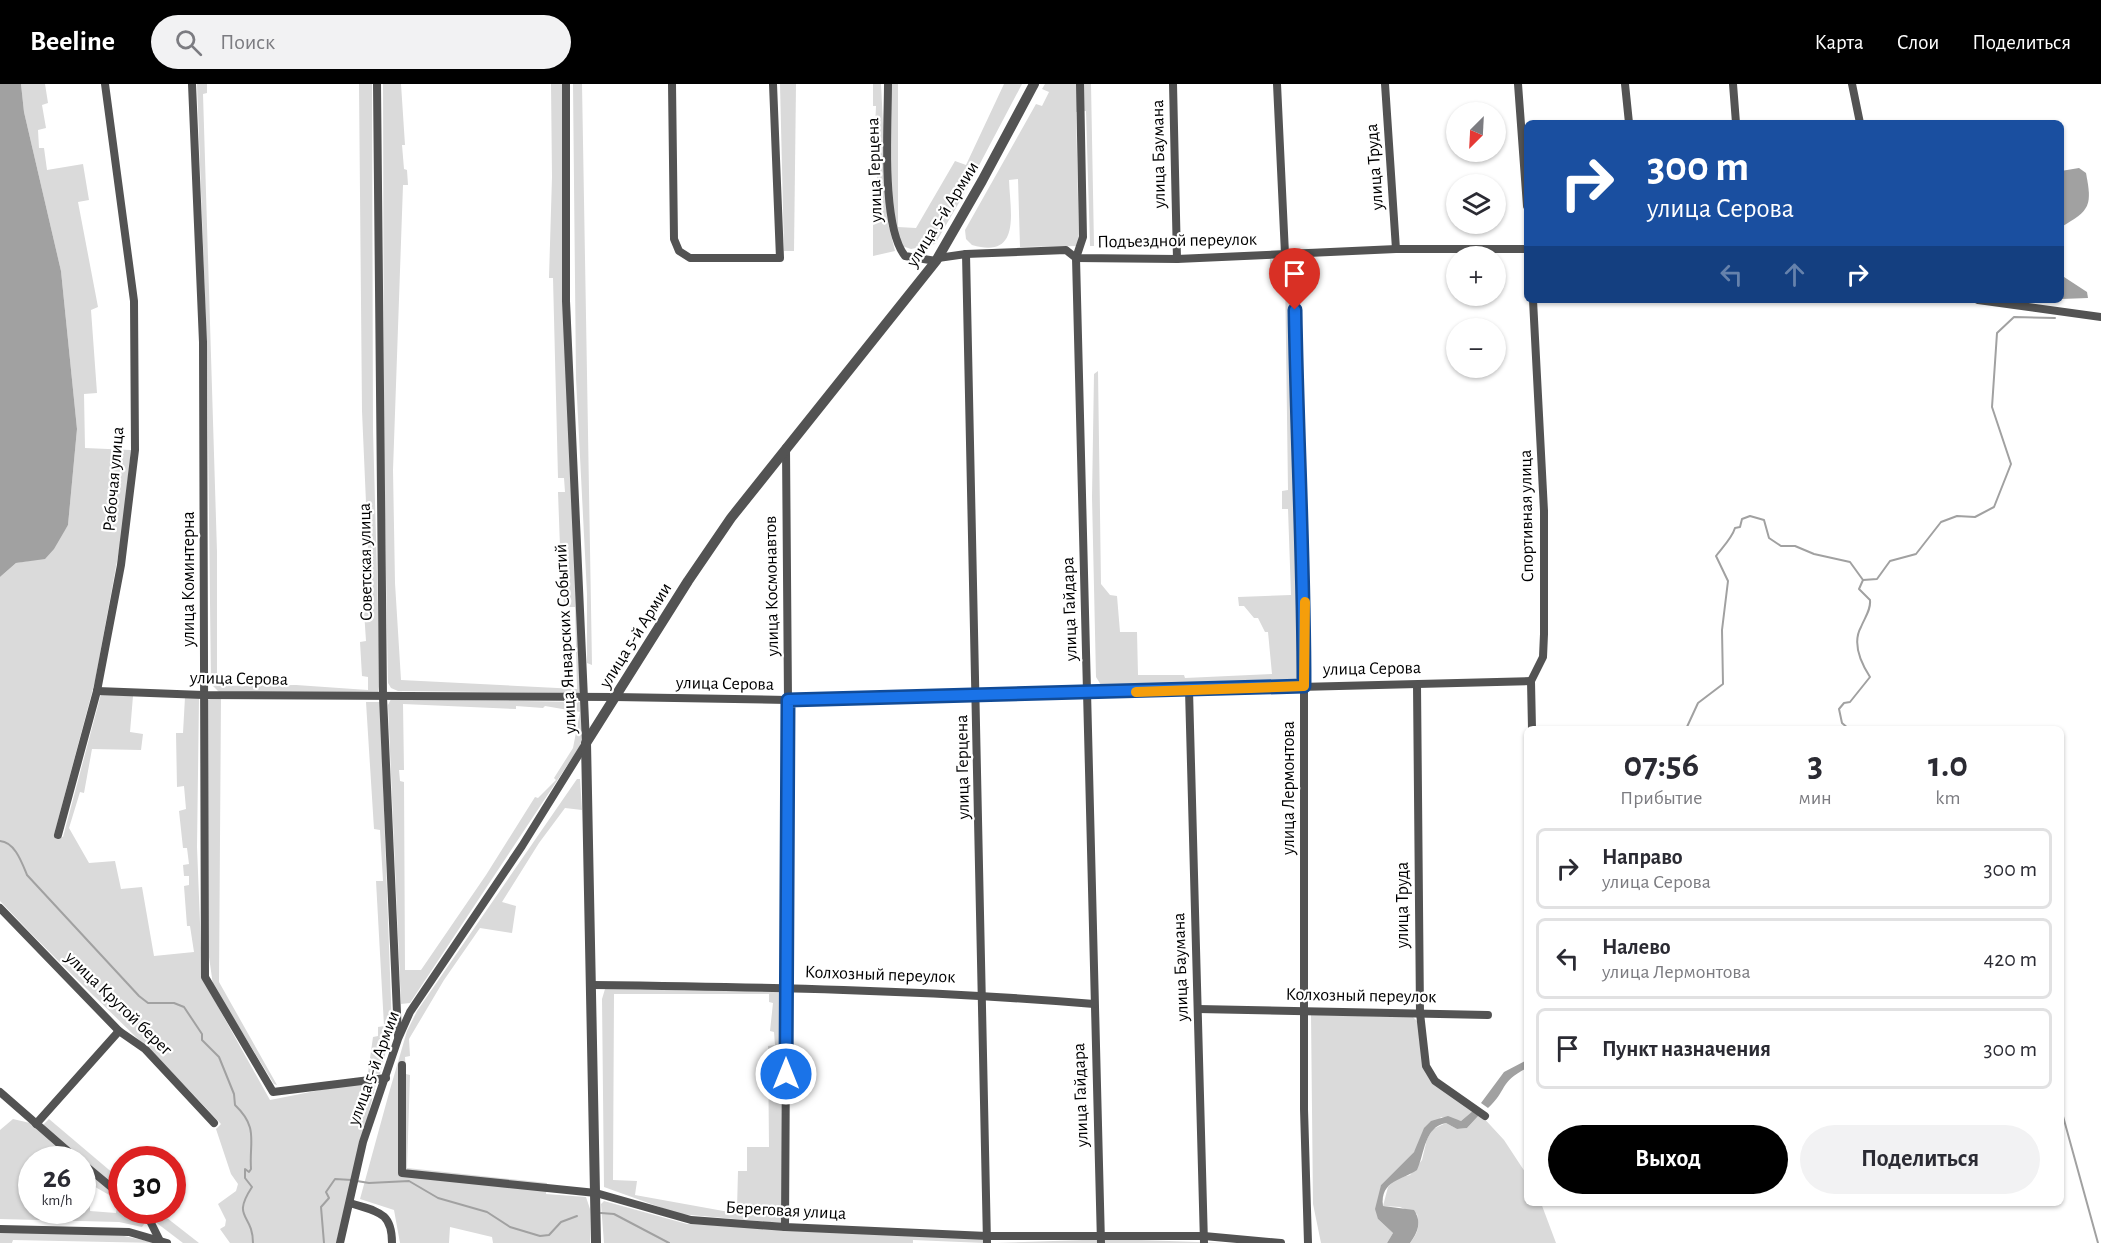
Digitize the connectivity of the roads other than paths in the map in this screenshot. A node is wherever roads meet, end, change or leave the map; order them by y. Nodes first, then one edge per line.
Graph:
1 (105, 84) edge
2 (192, 84) edge
3 (377, 84) edge
4 (566, 84) edge
5 (672, 84) edge
6 (773, 84) edge
7 (888, 84) edge
8 (1034, 84) edge
9 (1080, 84) edge
10 (1173, 84) edge
11 (1277, 84) edge
12 (1385, 84) edge
13 (1518, 84) edge
14 (1625, 84) edge
15 (1734, 84) edge
16 (1852, 84) edge
17 (1629, 120) edge
18 (1736, 120) edge
19 (1859, 120) edge
20 (1524, 165) edge
21 (1396, 249) junction
22 (1524, 249) edge
23 (966, 254) junction
24 (1285, 254) junction
25 (1076, 258) junction
26 (937, 259) junction
27 (1177, 259) junction
28 (1533, 303) edge
29 (2000, 303) edge
30 (2101, 317) edge
31 (786, 448) junction
32 (1531, 681) junction
33 (1417, 684) junction
34 (1304, 686) junction
35 (1189, 690) junction
36 (97, 691) junction
37 (1088, 693) junction
38 (203, 695) junction
39 (977, 696) junction
40 (383, 697) junction
41 (615, 697) junction
42 (585, 698) junction
43 (788, 700) junction
44 (1532, 726) edge
45 (586, 743) junction
46 (58, 835) dead end
47 (0, 908) edge
48 (593, 985) junction
49 (787, 987) junction
50 (984, 995) junction
51 (1094, 1005) junction
52 (1198, 1009) junction
53 (1304, 1010) junction
54 (1420, 1013) junction
55 (1488, 1015) dead end
56 (119, 1031) junction
57 (398, 1040) junction
58 (402, 1065) dead end
59 (386, 1078) junction
60 (0, 1095) edge
61 (1485, 1116) dead end
62 (214, 1123) dead end
63 (36, 1124) junction
64 (62, 1146) edge
65 (96, 1175) edge
66 (108, 1184) edge
67 (596, 1193) junction
68 (351, 1203) junction
69 (152, 1224) edge
70 (785, 1227) junction
71 (0, 1228) edge
72 (987, 1239) edge
73 (1100, 1240) edge
74 (1204, 1240) edge
75 (163, 1241) edge
76 (340, 1243) edge
77 (392, 1243) edge
78 (596, 1243) edge
79 (1281, 1243) edge
80 (1308, 1243) edge

1 - 36 street, Рабочая улица
2 - 38 street, улица Коминтерна
3 - 40 street, Советская улица
4 - 42 street, улица Январских Событий
5 - 6 street
7 - 26 street, улица Герцена
8 - 26 street, улица 5-й Армии
9 - 25 street, улица Гайдара
10 - 27 street, улица Баумана
11 - 24 street, улица Лермонтова
12 - 21 street, улица Труда
13 - 20 street
14 - 17 street
15 - 18 street
16 - 19 street
21 - 22 street, Подъездной переулок
21 - 24 street, Подъездной переулок
23 - 25 street, Подъездной переулок
23 - 26 street, Подъездной переулок
23 - 39 street, улица Герцена
24 - 27 street, Подъездной переулок
24 - 34 street, улица Лермонтова
25 - 27 street, Подъездной переулок
25 - 37 street, улица Гайдара
26 - 31 street, улица 5-й Армии
28 - 32 street, Спортивная улица
29 - 30 street
31 - 41 street, улица 5-й Армии
31 - 43 street, улица Космонавтов
32 - 33 street, улица Серова
32 - 44 street, Спортивная улица
33 - 34 street, улица Серова
33 - 54 street, улица Труда
34 - 35 street, улица Серова
34 - 53 street, улица Лермонтова
35 - 37 street, улица Серова
35 - 52 street, улица Баумана
36 - 38 street, улица Серова
36 - 46 street, Рабочая улица
37 - 39 street, улица Серова
37 - 51 street, улица Гайдара
38 - 40 street, улица Серова
38 - 59 street, улица Коминтерна
39 - 43 street, улица Серова
39 - 50 street, улица Герцена
40 - 42 street, улица Серова
40 - 57 street, Советская улица
41 - 42 street, улица Серова
41 - 43 street, улица Серова
41 - 45 street, улица 5-й Армии
42 - 45 street, улица Январских Событий
43 - 49 street, улица Космонавтов
45 - 48 street, улица Январских Событий
45 - 57 street, улица 5-й Армии
47 - 56 street, улица Крутой берег
48 - 49 street, Колхозный переулок
48 - 67 street, улица Январских Событий
49 - 50 street, Колхозный переулок
49 - 70 street, улица Космонавтов
50 - 51 street, Колхозный переулок
50 - 72 street, улица Герцена
51 - 73 street, улица Гайдара
52 - 53 street, Колхозный переулок
52 - 74 street, улица Баумана
53 - 54 street, Колхозный переулок
53 - 80 street, улица Лермонтова
54 - 55 street, Колхозный переулок
54 - 61 street, улица Труда
56 - 62 street, улица Крутой берег
56 - 63 street
57 - 59 street, улица 5-й Армии
58 - 67 street, Береговая улица
59 - 68 street, улица 5-й Армии
60 - 63 street
63 - 64 street
65 - 66 street
67 - 70 street, Береговая улица
67 - 78 street, улица Январских Событий
68 - 76 street, улица 5-й Армии
68 - 77 street
69 - 75 street
70 - 72 street, Береговая улица
71 - 75 street
72 - 73 street, Береговая улица
73 - 74 street, Береговая улица
74 - 79 street, Береговая улица

